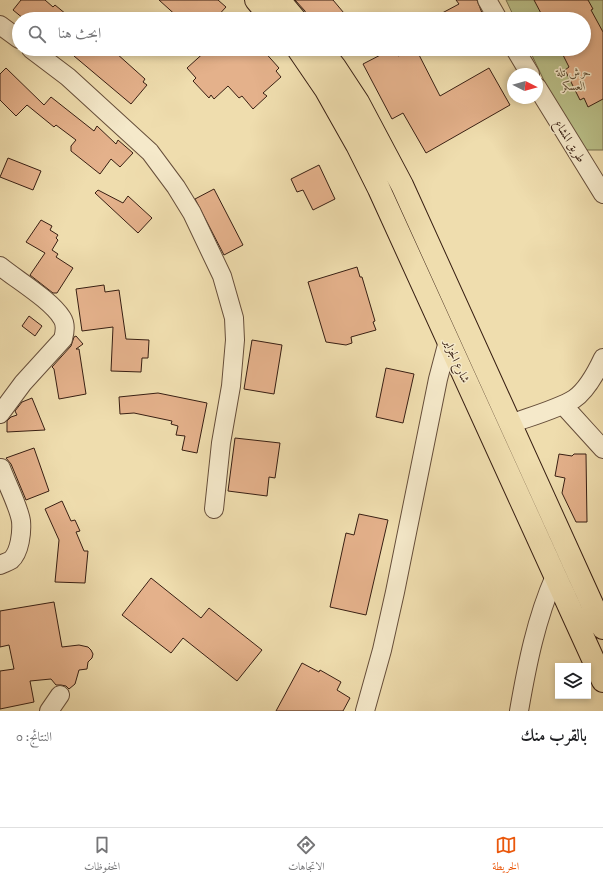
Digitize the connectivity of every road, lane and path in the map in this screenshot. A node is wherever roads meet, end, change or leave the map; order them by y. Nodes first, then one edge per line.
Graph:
1 (256, 0) edge
2 (278, 0) edge
3 (487, 0) edge
4 (266, 12) edge
5 (289, 12) edge
6 (494, 12) edge
7 (0, 25) edge
8 (12, 34) edge
9 (40, 56) edge
10 (303, 56) edge
11 (326, 56) edge
12 (519, 56) edge
13 (526, 68) edge
14 (543, 97) edge
15 (603, 194) edge
16 (0, 266) edge
17 (448, 341) junction
18 (603, 358) edge
19 (563, 405) junction
20 (0, 414) edge
21 (510, 424) junction
22 (603, 449) edge
23 (0, 462) edge
24 (0, 468) edge
25 (214, 509) dead end
26 (0, 565) edge
27 (555, 576) junction
28 (603, 628) edge
29 (603, 681) edge
30 (60, 695) dead end
31 (49, 711) edge
32 (365, 711) edge
33 (519, 711) edge

1 - 4 main road
2 - 5 main road
3 - 6 street
7 - 8 street
9 - 25 street
10 - 17 main road, شارع الجزاير
11 - 21 main road, شارع الجزاير
12 - 13 street
14 - 15 street, طريق المشاع
16 - 20 street
17 - 27 main road, شارع الجزاير
17 - 32 street
18 - 19 street
19 - 21 street
19 - 22 street
21 - 28 main road, شارع الجزاير
23 - 24 street
24 - 26 street
27 - 29 main road, شارع الجزاير
27 - 33 street
30 - 31 street

